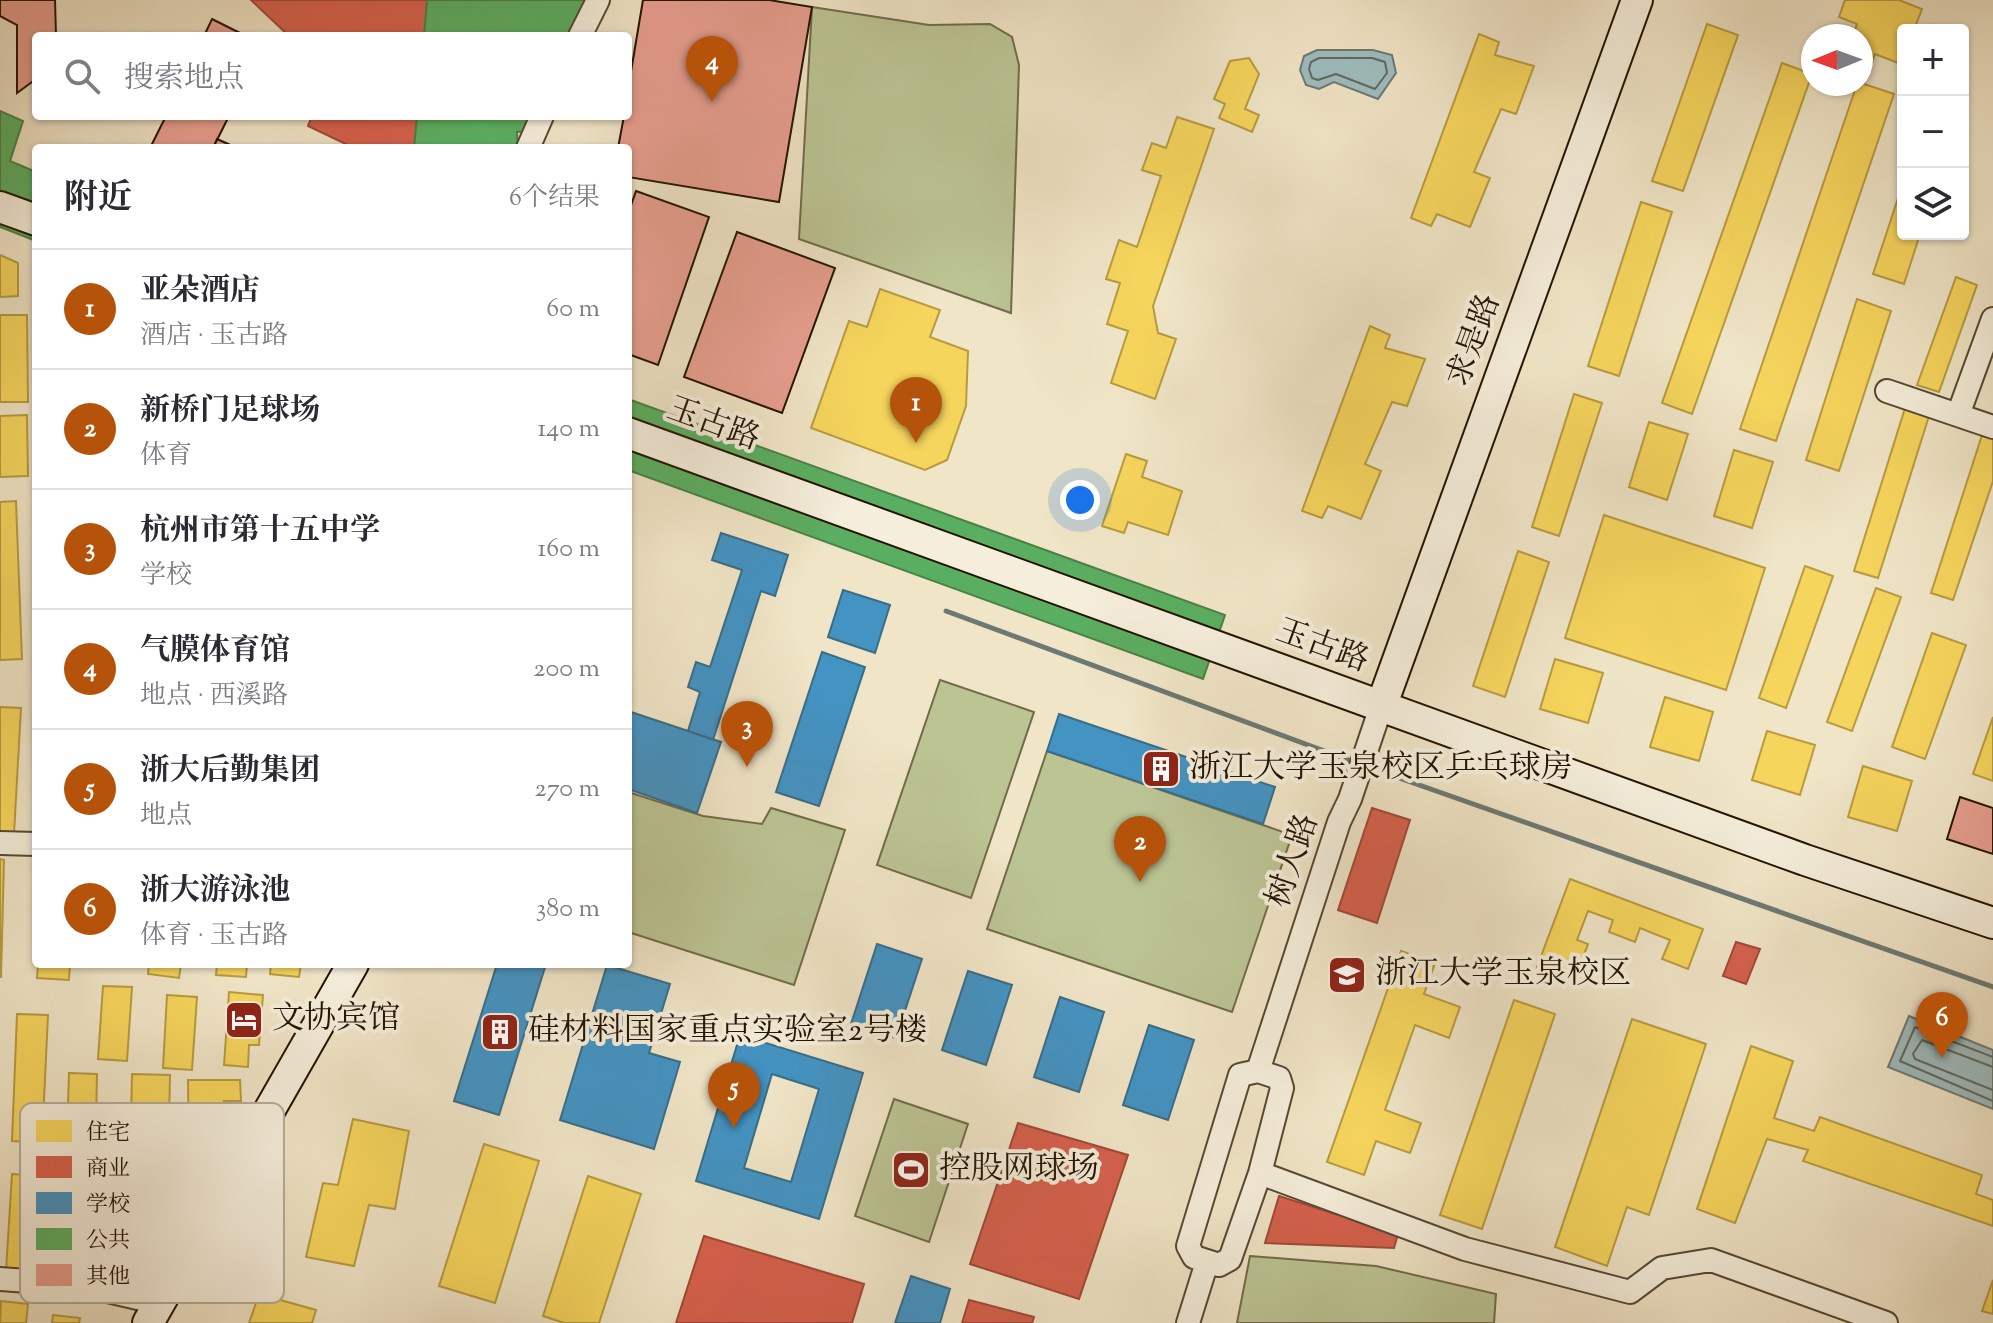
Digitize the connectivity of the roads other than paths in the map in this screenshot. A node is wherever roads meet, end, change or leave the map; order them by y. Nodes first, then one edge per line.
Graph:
1 (598, 0) edge
2 (1637, 0) edge
3 (582, 32) edge
4 (540, 120) edge
5 (530, 144) edge
6 (0, 207) edge
7 (32, 219) edge
8 (1993, 319) edge
9 (1887, 391) dead end
10 (1958, 415) junction
11 (1993, 427) edge
12 (632, 435) edge
13 (1377, 720) junction
14 (0, 843) edge
15 (32, 844) edge
16 (1993, 923) edge
17 (351, 968) edge
18 (1263, 1072) junction
19 (274, 1103) edge
20 (1260, 1173) junction
21 (1207, 1262) junction
22 (0, 1279) edge
23 (20, 1280) edge
24 (128, 1303) edge
25 (154, 1313) edge
26 (1188, 1323) edge
27 (1886, 1323) edge

1 - 3 street
2 - 13 main road, 求是路
4 - 5 street
6 - 7 main road
8 - 10 street
9 - 10 street
10 - 11 street
12 - 13 main road, 玉古路
13 - 16 main road, 玉古路
13 - 18 street, 树人路
14 - 15 street
17 - 19 main road
18 - 20 street
18 - 21 street
20 - 21 street
20 - 27 street
21 - 26 street
22 - 23 street
24 - 25 street

